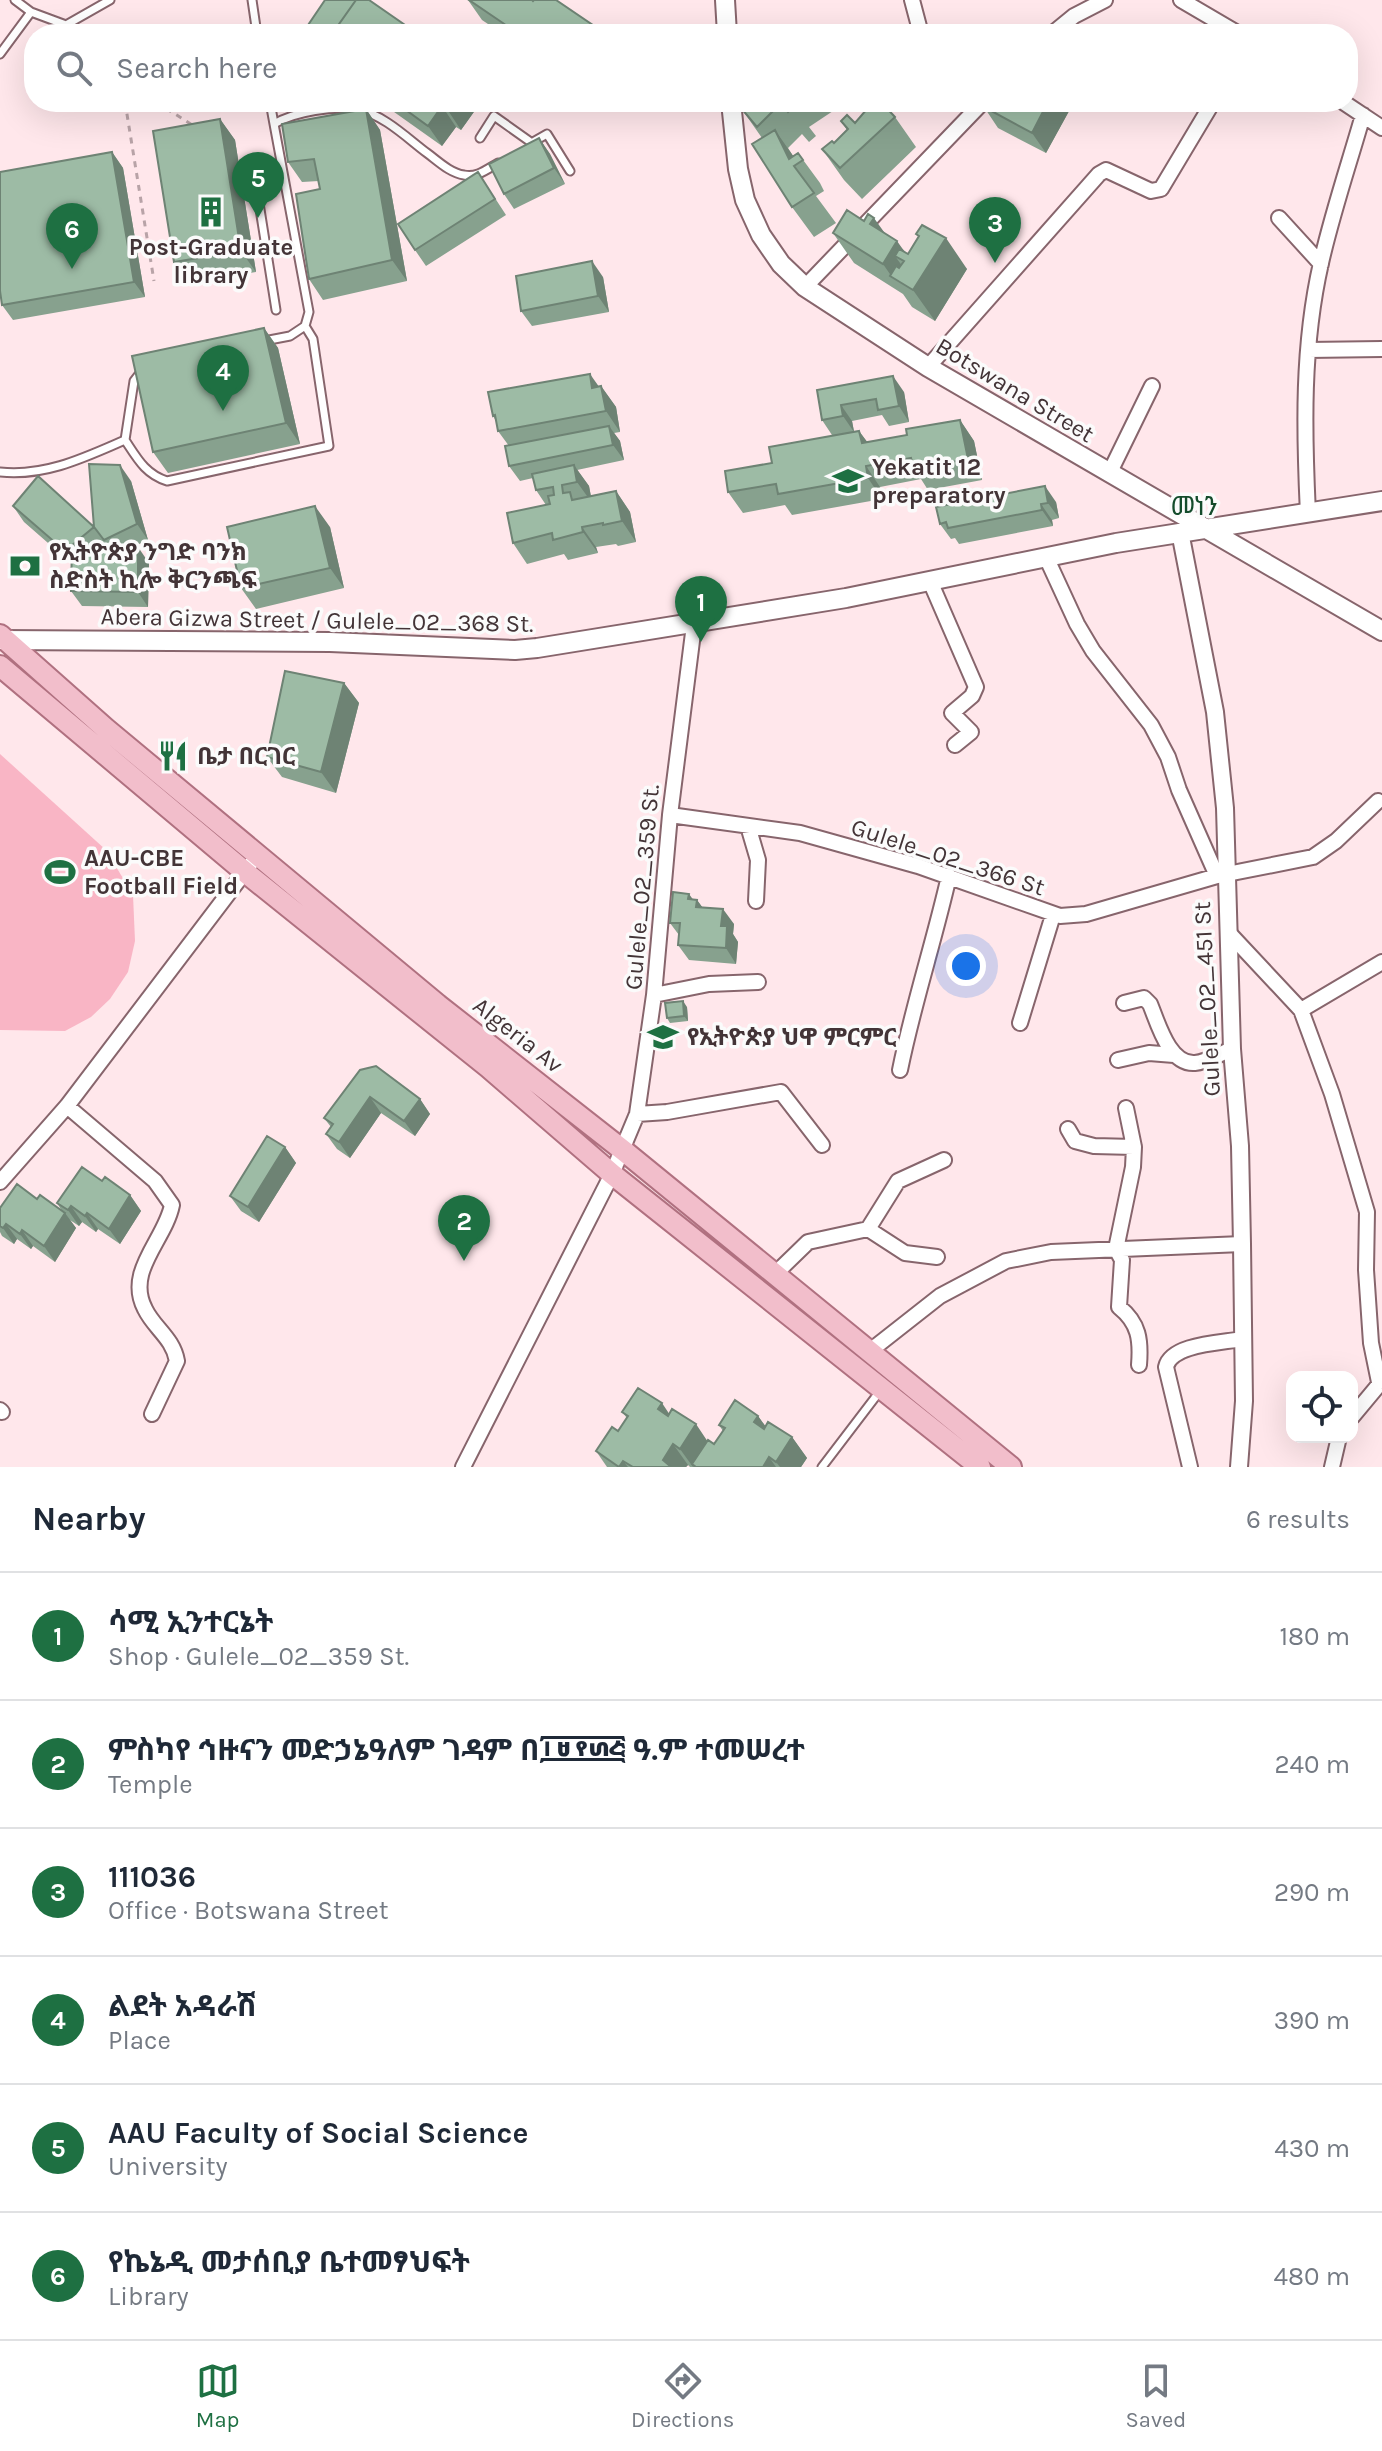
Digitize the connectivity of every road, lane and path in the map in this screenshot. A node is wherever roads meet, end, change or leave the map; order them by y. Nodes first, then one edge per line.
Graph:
1 (15, 0) edge
2 (110, 0) edge
3 (252, 0) edge
4 (725, 0) edge
5 (912, 0) edge
6 (1105, 0) edge
7 (1181, 0) edge
8 (31, 12) junction
9 (63, 24) edge
10 (68, 24) edge
11 (256, 24) edge
12 (726, 24) edge
13 (918, 24) edge
14 (1064, 24) edge
15 (1222, 24) edge
16 (0, 54) edge
17 (127, 112) edge
18 (172, 112) edge
19 (272, 112) edge
20 (309, 112) edge
21 (364, 112) edge
22 (732, 112) edge
23 (973, 112) edge
24 (1207, 112) edge
25 (1358, 112) edge
26 (1363, 115) junction
27 (274, 124) junction
28 (196, 127) edge
29 (1382, 128) edge
30 (480, 138) dead end
31 (532, 143) junction
32 (521, 149) edge
33 (509, 156) edge
34 (570, 171) dead end
35 (284, 179) junction
36 (1279, 218) dead end
37 (1321, 264) junction
38 (154, 281) dead end
39 (805, 287) junction
40 (276, 310) dead end
41 (305, 326) junction
42 (262, 342) edge
43 (1382, 349) edge
44 (1308, 350) junction
45 (153, 366) edge
46 (928, 367) junction
47 (1152, 386) dead end
48 (125, 440) junction
49 (0, 472) edge
50 (1109, 474) junction
51 (1382, 501) edge
52 (1308, 514) junction
53 (1205, 528) junction
54 (1180, 532) junction
55 (1047, 559) junction
56 (930, 581) junction
57 (694, 625) junction
58 (1382, 631) edge
59 (2, 638) edge
60 (0, 666) edge
61 (955, 745) dead end
62 (1378, 801) dead end
63 (670, 815) junction
64 (748, 826) junction
65 (251, 864) junction
66 (949, 876) junction
67 (1221, 876) junction
68 (756, 901) dead end
69 (1053, 915) junction
70 (1228, 932) junction
71 (1382, 962) edge
72 (758, 982) dead end
73 (654, 995) junction
74 (1124, 1003) dead end
75 (1301, 1010) junction
76 (1020, 1023) dead end
77 (1232, 1049) junction
78 (1174, 1055) junction
79 (1118, 1060) dead end
80 (900, 1070) dead end
81 (67, 1106) junction
82 (1126, 1108) dead end
83 (637, 1114) junction
84 (1068, 1129) dead end
85 (822, 1145) dead end
86 (1134, 1147) junction
87 (624, 1151) junction
88 (944, 1160) dead end
89 (612, 1174) junction
90 (0, 1182) edge
91 (868, 1229) junction
92 (1375, 1231) edge
93 (1242, 1244) junction
94 (1116, 1249) junction
95 (937, 1257) dead end
96 (774, 1275) junction
97 (1242, 1339) junction
98 (870, 1351) junction
99 (1139, 1365) dead end
100 (1381, 1382) edge
101 (881, 1389) junction
102 (1358, 1410) edge
103 (152, 1414) dead end
104 (1338, 1443) edge
105 (463, 1467) edge
106 (822, 1467) edge
107 (980, 1467) edge
108 (1011, 1467) edge
109 (1190, 1467) edge
110 (1239, 1467) edge
111 (1332, 1467) edge

1 - 8 lane
2 - 10 lane
3 - 11 lane
4 - 12 main road
5 - 13 street
6 - 14 street
7 - 15 street
8 - 9 lane
8 - 16 lane
17 - 38 path
18 - 28 path
19 - 27 lane
20 - 27 lane
21 - 33 lane
22 - 39 main road, Botswana Street
23 - 39 street
24 - 46 street
25 - 26 street
26 - 29 street
26 - 37 street
27 - 35 lane
30 - 31 lane
31 - 32 lane
31 - 34 lane
35 - 40 lane
35 - 41 lane
36 - 37 street
37 - 44 street
39 - 46 main road, Botswana Street
41 - 42 lane
41 - 48 lane
43 - 44 street
44 - 52 street
45 - 48 lane
46 - 50 main road, Botswana Street
47 - 50 street
48 - 49 lane
50 - 53 main road, Botswana Street
51 - 52 main road, Abera Gizwa Street / Gulele_02_368 St.
52 - 53 main road, Abera Gizwa Street / Gulele_02_368 St.
53 - 54 main road, Abera Gizwa Street / Gulele_02_368 St.
53 - 58 main road, Botswana Street
54 - 55 main road, Abera Gizwa Street / Gulele_02_368 St.
54 - 67 street, Gulele_02_451 St
55 - 56 main road, Abera Gizwa Street / Gulele_02_368 St.
55 - 67 street
56 - 57 main road, Abera Gizwa Street / Gulele_02_368 St.
56 - 61 street
57 - 59 main road, Abera Gizwa Street / Gulele_02_368 St.
57 - 63 street, Gulele_02_359 St.
59 - 65 main road, Algeria Av
60 - 65 main road, Algeria Av
62 - 67 street, Gulele_02_366 St
63 - 64 street, Gulele_02_366 St
63 - 73 street, Gulele_02_359 St.
64 - 66 street, Gulele_02_366 St
64 - 68 street
65 - 81 street
65 - 87 main road, Algeria Av
65 - 89 main road, Algeria Av
66 - 69 street, Gulele_02_366 St
66 - 80 street
67 - 69 street, Gulele_02_366 St
67 - 70 street, Gulele_02_451 St
69 - 76 street
70 - 75 street
70 - 77 street, Gulele_02_451 St
71 - 75 street
72 - 73 street
73 - 83 street, Gulele_02_359 St.
74 - 78 street
75 - 92 street
77 - 78 street
77 - 93 street, Gulele_02_451 St
78 - 79 street
81 - 90 street
81 - 103 street
82 - 86 street
83 - 85 street
83 - 87 street, Gulele_02_359 St.
84 - 86 street
86 - 94 street
87 - 89 street, Gulele_02_359 St.
87 - 96 main road, Algeria Av
88 - 91 street
89 - 101 main road, Algeria Av
89 - 105 street, Gulele_02_359 St.
91 - 95 street
91 - 96 street
92 - 100 street
93 - 94 street
93 - 97 street, Gulele_02_451 St
94 - 98 street
94 - 99 street
96 - 98 main road, Algeria Av
97 - 109 street
97 - 110 street, Gulele_02_451 St
98 - 108 main road, Algeria Av
100 - 102 street
101 - 106 lane
101 - 107 main road, Algeria Av
104 - 111 street

